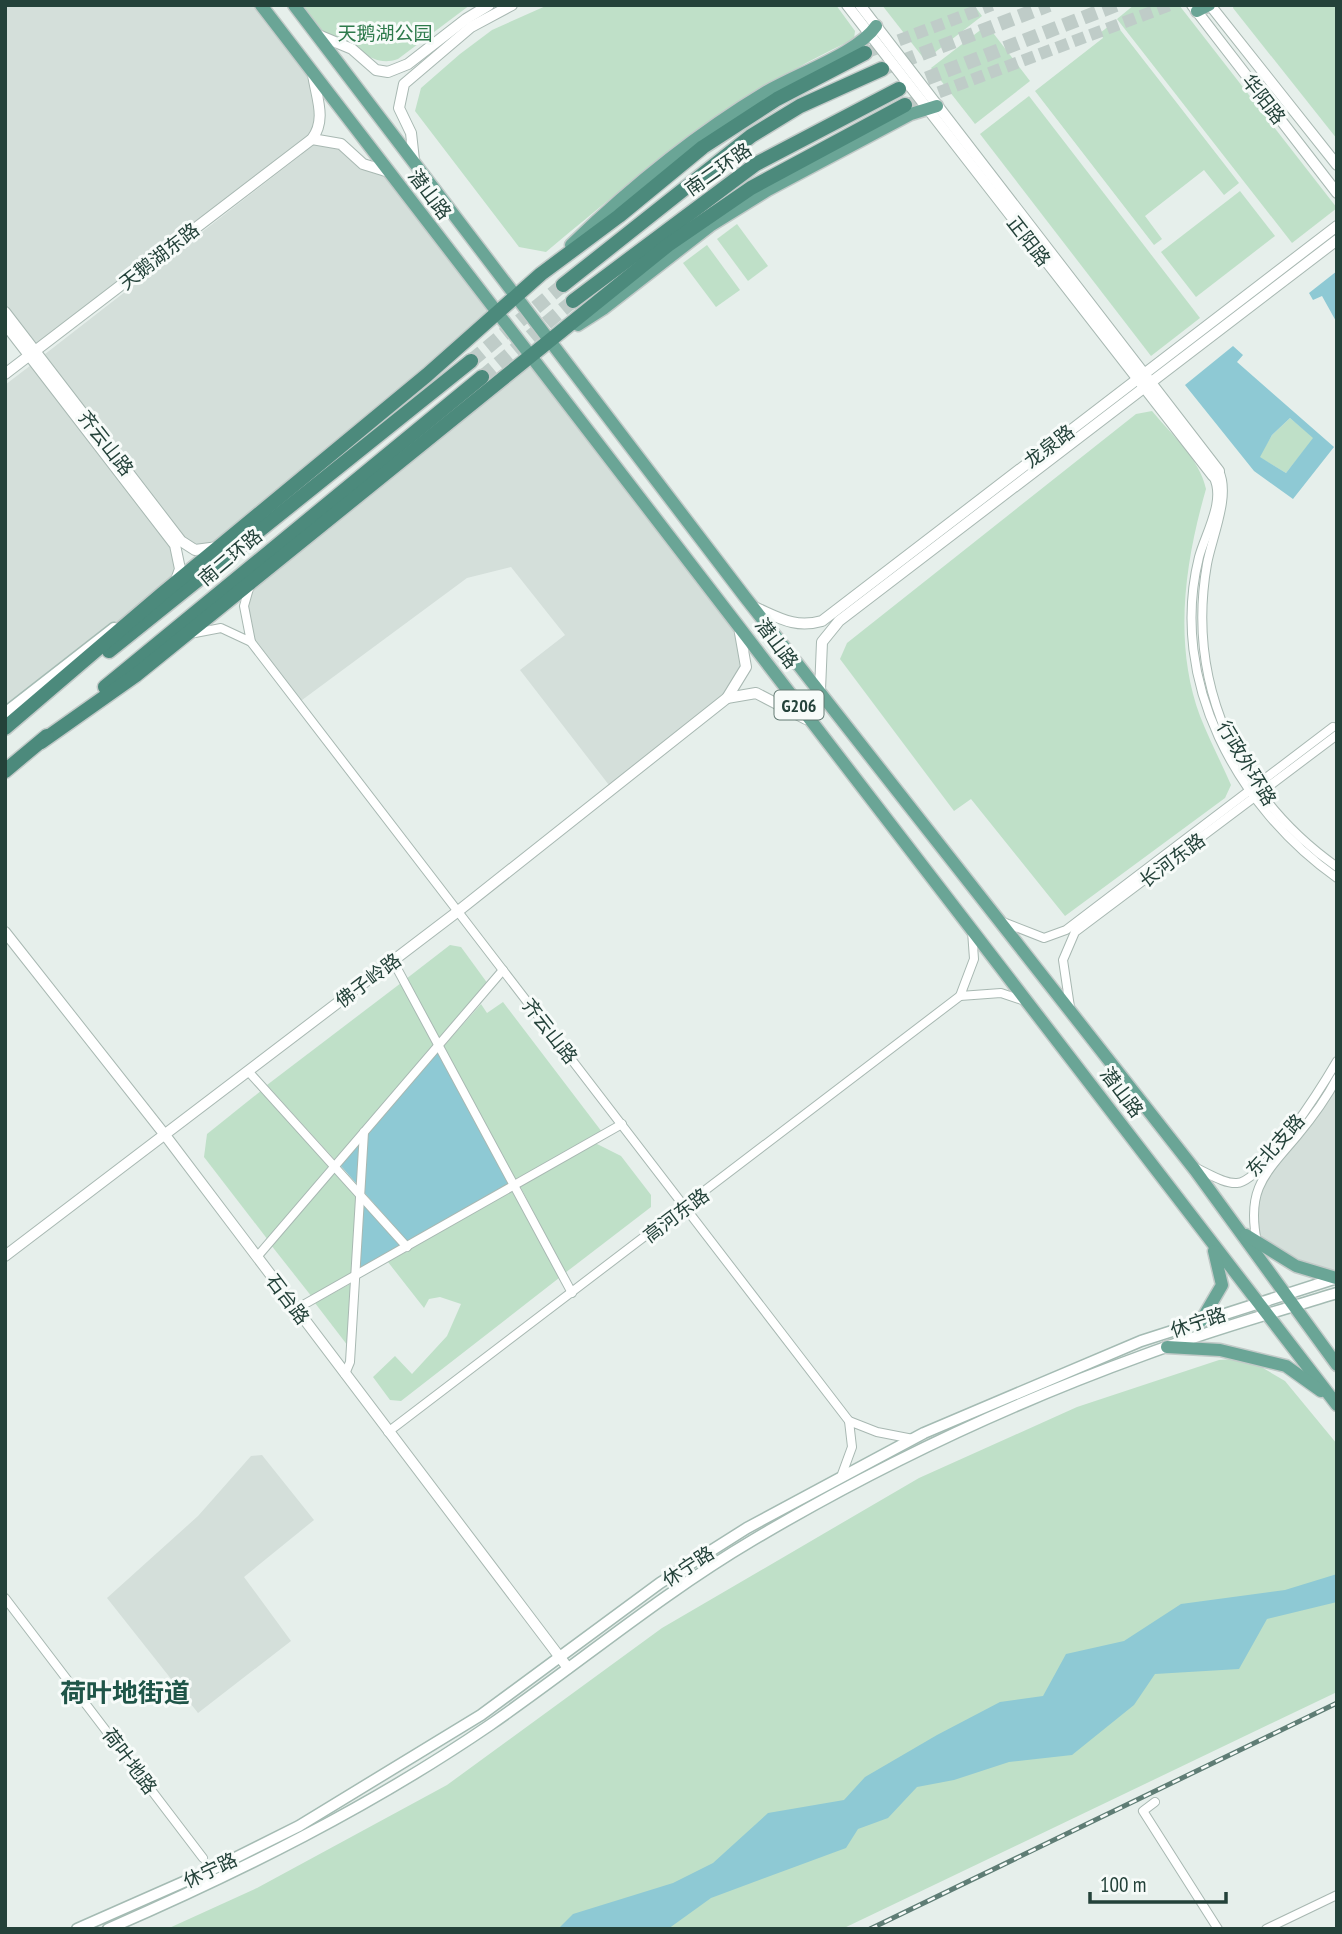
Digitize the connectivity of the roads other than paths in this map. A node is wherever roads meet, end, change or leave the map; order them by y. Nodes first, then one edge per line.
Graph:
1 (261, 5) edge
2 (294, 5) edge
3 (489, 5) edge
4 (512, 5) edge
5 (847, 5) edge
6 (860, 5) edge
7 (1209, 5) edge
8 (1194, 8) edge
9 (873, 31) junction
10 (316, 34) junction
11 (882, 69) tunnel mouth
12 (313, 74) junction
13 (899, 89) tunnel mouth
14 (905, 105) tunnel mouth
15 (800, 106) junction
16 (932, 107) junction
17 (875, 120) junction
18 (312, 139) junction
19 (414, 160) junction
20 (1337, 165) edge
21 (389, 172) junction
22 (734, 180) junction
23 (1337, 193) edge
24 (1337, 226) edge
25 (1337, 240) edge
26 (541, 274) junction
27 (563, 285) tunnel mouth
28 (517, 298) junction
29 (573, 301) tunnel mouth
30 (5, 312) edge
31 (497, 315) junction
32 (5, 324) edge
33 (551, 341) junction
34 (32, 353) junction
35 (530, 358) junction
36 (471, 361) tunnel mouth
37 (5, 374) edge
38 (482, 377) tunnel mouth
39 (1149, 377) junction
40 (1139, 384) junction
41 (1216, 473) junction
42 (219, 547) junction
43 (175, 583) junction
44 (251, 583) junction
45 (162, 594) junction
46 (752, 606) junction
47 (736, 622) junction
48 (185, 636) junction
49 (251, 642) junction
50 (820, 690) junction
51 (727, 698) junction
52 (5, 713) edge
53 (813, 723) junction
54 (5, 728) edge
55 (1335, 731) edge
56 (5, 734) edge
57 (41, 741) junction
58 (5, 771) edge
59 (1255, 792) junction
60 (1337, 867) edge
61 (1337, 878) edge
62 (457, 912) junction
63 (1000, 921) junction
64 (972, 931) junction
65 (5, 932) edge
66 (393, 961) junction
67 (503, 970) junction
68 (960, 996) junction
69 (1029, 1003) junction
70 (1071, 1014) junction
71 (438, 1045) junction
72 (1337, 1061) edge
73 (248, 1071) junction
74 (1337, 1078) edge
75 (622, 1124) junction
76 (365, 1132) junction
77 (164, 1135) junction
78 (1190, 1165) junction
79 (335, 1166) junction
80 (514, 1185) junction
81 (361, 1195) junction
82 (687, 1207) junction
83 (1240, 1232) junction
84 (1209, 1237) junction
85 (1257, 1242) junction
86 (407, 1247) junction
87 (5, 1256) edge
88 (257, 1257) junction
89 (354, 1276) junction
90 (1337, 1278) edge
91 (572, 1293) junction
92 (1337, 1293) edge
93 (1286, 1294) junction
94 (1259, 1302) junction
95 (1294, 1306) junction
96 (296, 1310) junction
97 (1268, 1314) junction
98 (1201, 1321) junction
99 (1167, 1347) junction
100 (1337, 1366) edge
101 (345, 1374) junction
102 (1334, 1402) edge
103 (849, 1421) junction
104 (388, 1432) junction
105 (914, 1439) junction
106 (841, 1477) junction
107 (5, 1598) edge
108 (561, 1657) junction
109 (568, 1668) junction
110 (1155, 1802) dead end
111 (203, 1858) dead end
112 (1337, 1895) edge
113 (77, 1929) edge
114 (108, 1929) edge
115 (1218, 1929) edge
116 (1266, 1929) edge

1 - 12 main road, 潜山路 / G206
2 - 10 main road, 潜山路 / G206
3 - 10 street
4 - 19 street
5 - 9 street, 正阳路
6 - 9 street, 正阳路
7 - 8 main road
7 - 20 street, 华阳路
8 - 23 street, 华阳路
9 - 16 street, 正阳路
9 - 26 main road
10 - 19 main road, 潜山路 / G206
11 - 15 highway, 南二环路
12 - 18 street
12 - 21 main road, 潜山路 / G206
13 - 22 highway, 南二环路
14 - 17 highway
15 - 26 highway
15 - 27 highway, 南二环路
16 - 33 main road
16 - 39 street, 正阳路
16 - 40 street, 正阳路
17 - 22 highway
17 - 33 highway
18 - 21 street
18 - 34 street, 天鹅湖东路
19 - 28 main road, 潜山路 / G206
21 - 31 main road, 潜山路 / G206
22 - 29 highway, 南二环路
24 - 39 street, 龙泉路
25 - 39 street, 龙泉路
26 - 28 highway
28 - 31 highway
28 - 33 main road, 潜山路 / G206
30 - 34 street, 齐云山路
31 - 35 main road, 潜山路 / G206
31 - 42 highway
32 - 34 street
33 - 35 highway
33 - 46 main road, 潜山路 / G206
34 - 37 street, 天鹅湖东路
34 - 42 street, 齐云山路
34 - 43 street
35 - 44 highway
35 - 47 main road, 潜山路 / G206
36 - 56 highway, 南二环路
38 - 57 highway, 南二环路
39 - 40 street, 龙泉路
39 - 41 street, 正阳路
40 - 41 street, 正阳路
40 - 46 street, 龙泉路
40 - 50 street, 龙泉路
41 - 59 street, 行政外环路
42 - 43 highway
43 - 45 highway
44 - 48 highway
44 - 49 street
45 - 52 main road
45 - 54 highway
46 - 50 main road, 潜山路 / G206
47 - 51 street
47 - 53 main road, 潜山路 / G206
48 - 49 street
48 - 57 highway
49 - 62 street, 齐云山路
50 - 63 main road, 潜山路 / G206
51 - 53 street
51 - 62 street, 佛子岭路
53 - 64 main road, 潜山路 / G206
55 - 59 street, 长河东路
57 - 58 highway, 南二环路
59 - 60 street, 行政外环路
59 - 61 street, 行政外环路
59 - 63 street, 长河东路
59 - 70 street, 长河东路
62 - 66 street, 佛子岭路
62 - 67 street, 齐云山路
63 - 70 main road, 潜山路 / G206
64 - 68 street
64 - 69 main road, 潜山路 / G206
65 - 77 street, 石台路
66 - 71 street
66 - 73 street, 佛子岭路
67 - 71 street
67 - 75 street, 齐云山路
68 - 69 street
68 - 82 street, 高河东路
69 - 84 main road, 潜山路 / G206
70 - 78 main road, 潜山路 / G206
71 - 76 street
71 - 80 street
72 - 78 street, 东北支路
73 - 77 street, 佛子岭路
73 - 79 street
74 - 85 street, 东北支路
75 - 80 street
75 - 82 street, 齐云山路
76 - 79 street
76 - 81 street
77 - 87 street, 佛子岭路
77 - 88 street, 石台路
78 - 83 main road, 潜山路 / G206
79 - 81 street
79 - 88 street
80 - 86 street
80 - 91 street
81 - 86 street
81 - 89 street
82 - 91 street, 高河东路
82 - 103 street, 齐云山路
83 - 85 main road
83 - 93 main road, 潜山路 / G206
84 - 94 main road, 潜山路 / G206
84 - 98 main road
85 - 90 main road
86 - 89 street
88 - 96 street, 石台路
89 - 96 street
89 - 101 street
90 - 93 main road, 休宁路
91 - 104 street, 高河东路
92 - 95 main road, 休宁路
93 - 94 main road, 休宁路
93 - 95 main road, 潜山路 / G206
94 - 97 main road, 潜山路 / G206
94 - 98 main road, 休宁路
95 - 97 main road, 休宁路
95 - 100 main road, 潜山路 / G206
96 - 101 street, 石台路
97 - 99 main road, 休宁路
97 - 102 main road, 潜山路 / G206
98 - 105 main road, 休宁路
99 - 102 main road
99 - 109 main road, 休宁路
101 - 104 street, 石台路
103 - 105 street
103 - 106 street
104 - 108 street, 石台路
105 - 106 main road, 休宁路
106 - 108 main road, 休宁路
107 - 111 street, 荷叶地路
108 - 109 street, 石台路
108 - 113 main road, 休宁路
109 - 114 main road, 休宁路
110 - 115 street
112 - 116 street

